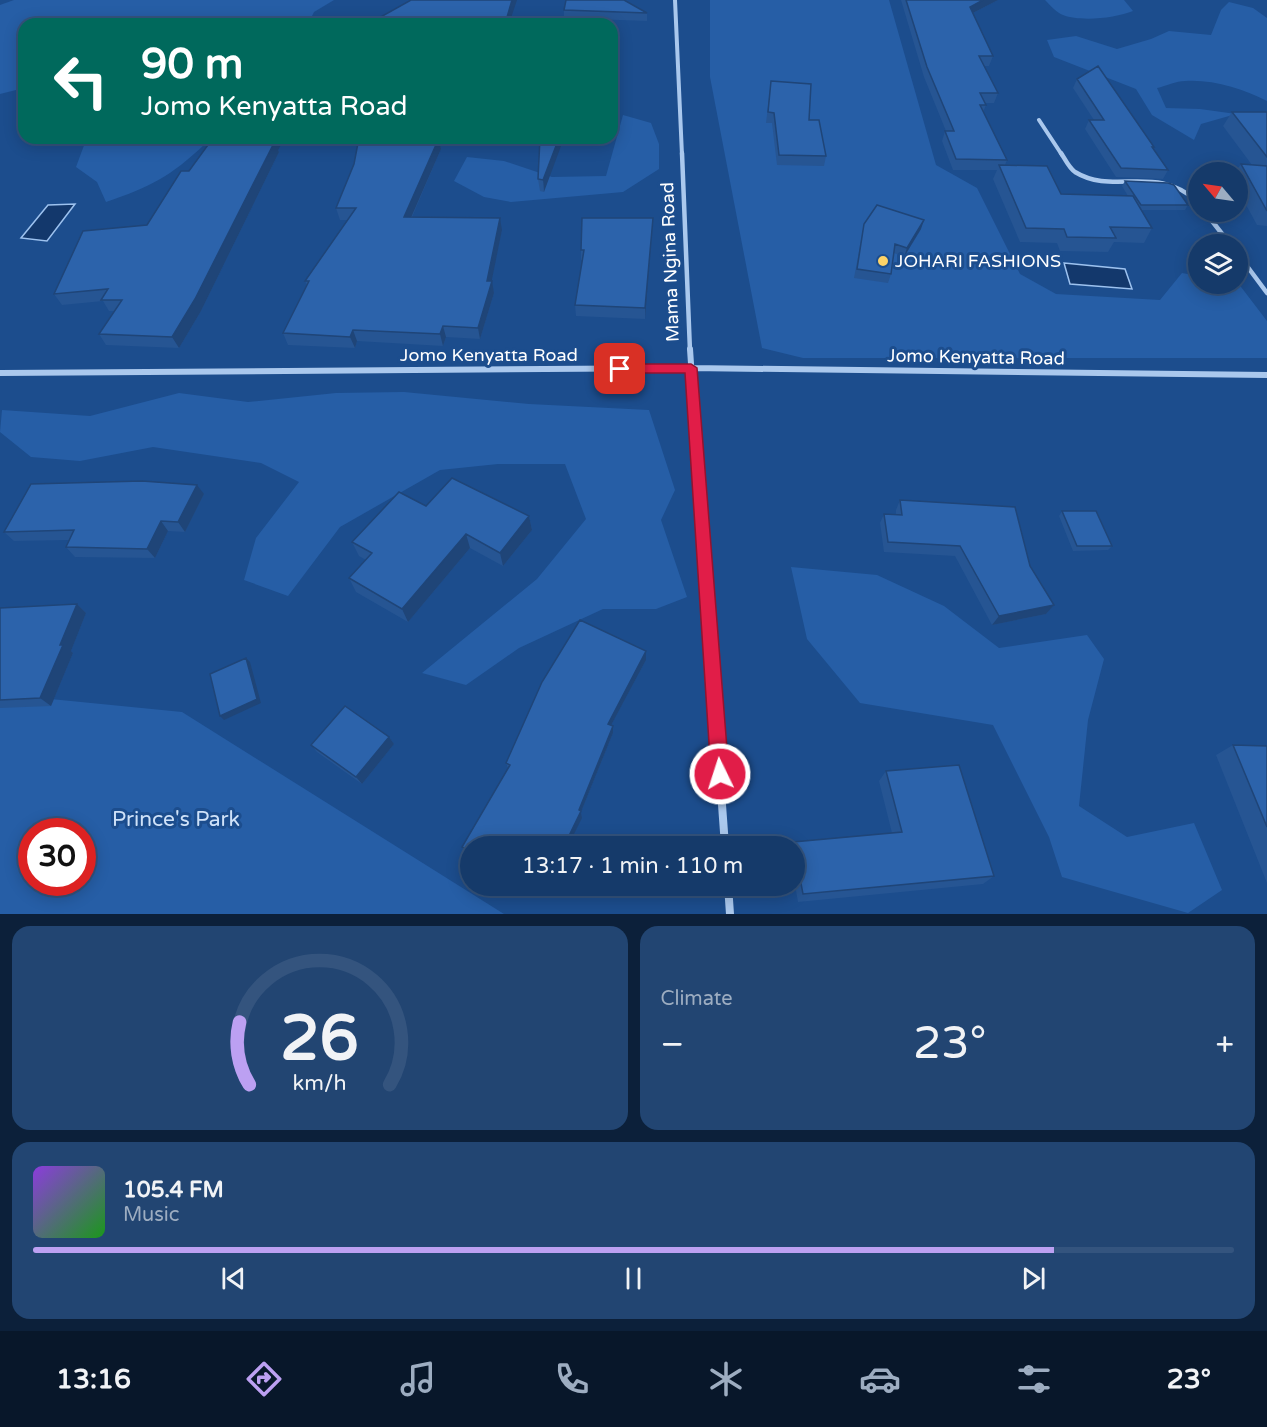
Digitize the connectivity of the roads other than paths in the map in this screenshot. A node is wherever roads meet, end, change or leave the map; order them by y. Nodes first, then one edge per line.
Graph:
1 (675, 0) edge
2 (1040, 120) dead end
3 (1188, 191) edge
4 (1248, 267) edge
5 (1267, 293) edge
6 (691, 368) junction
7 (0, 373) edge
8 (1267, 375) edge
9 (724, 836) edge
10 (729, 896) edge
11 (730, 914) edge

1 - 6 street, Mama Ngina Road
2 - 3 street
4 - 5 street
6 - 7 street, Jomo Kenyatta Road
6 - 8 street, Jomo Kenyatta Road
6 - 9 street, Mama Ngina Road
10 - 11 street

